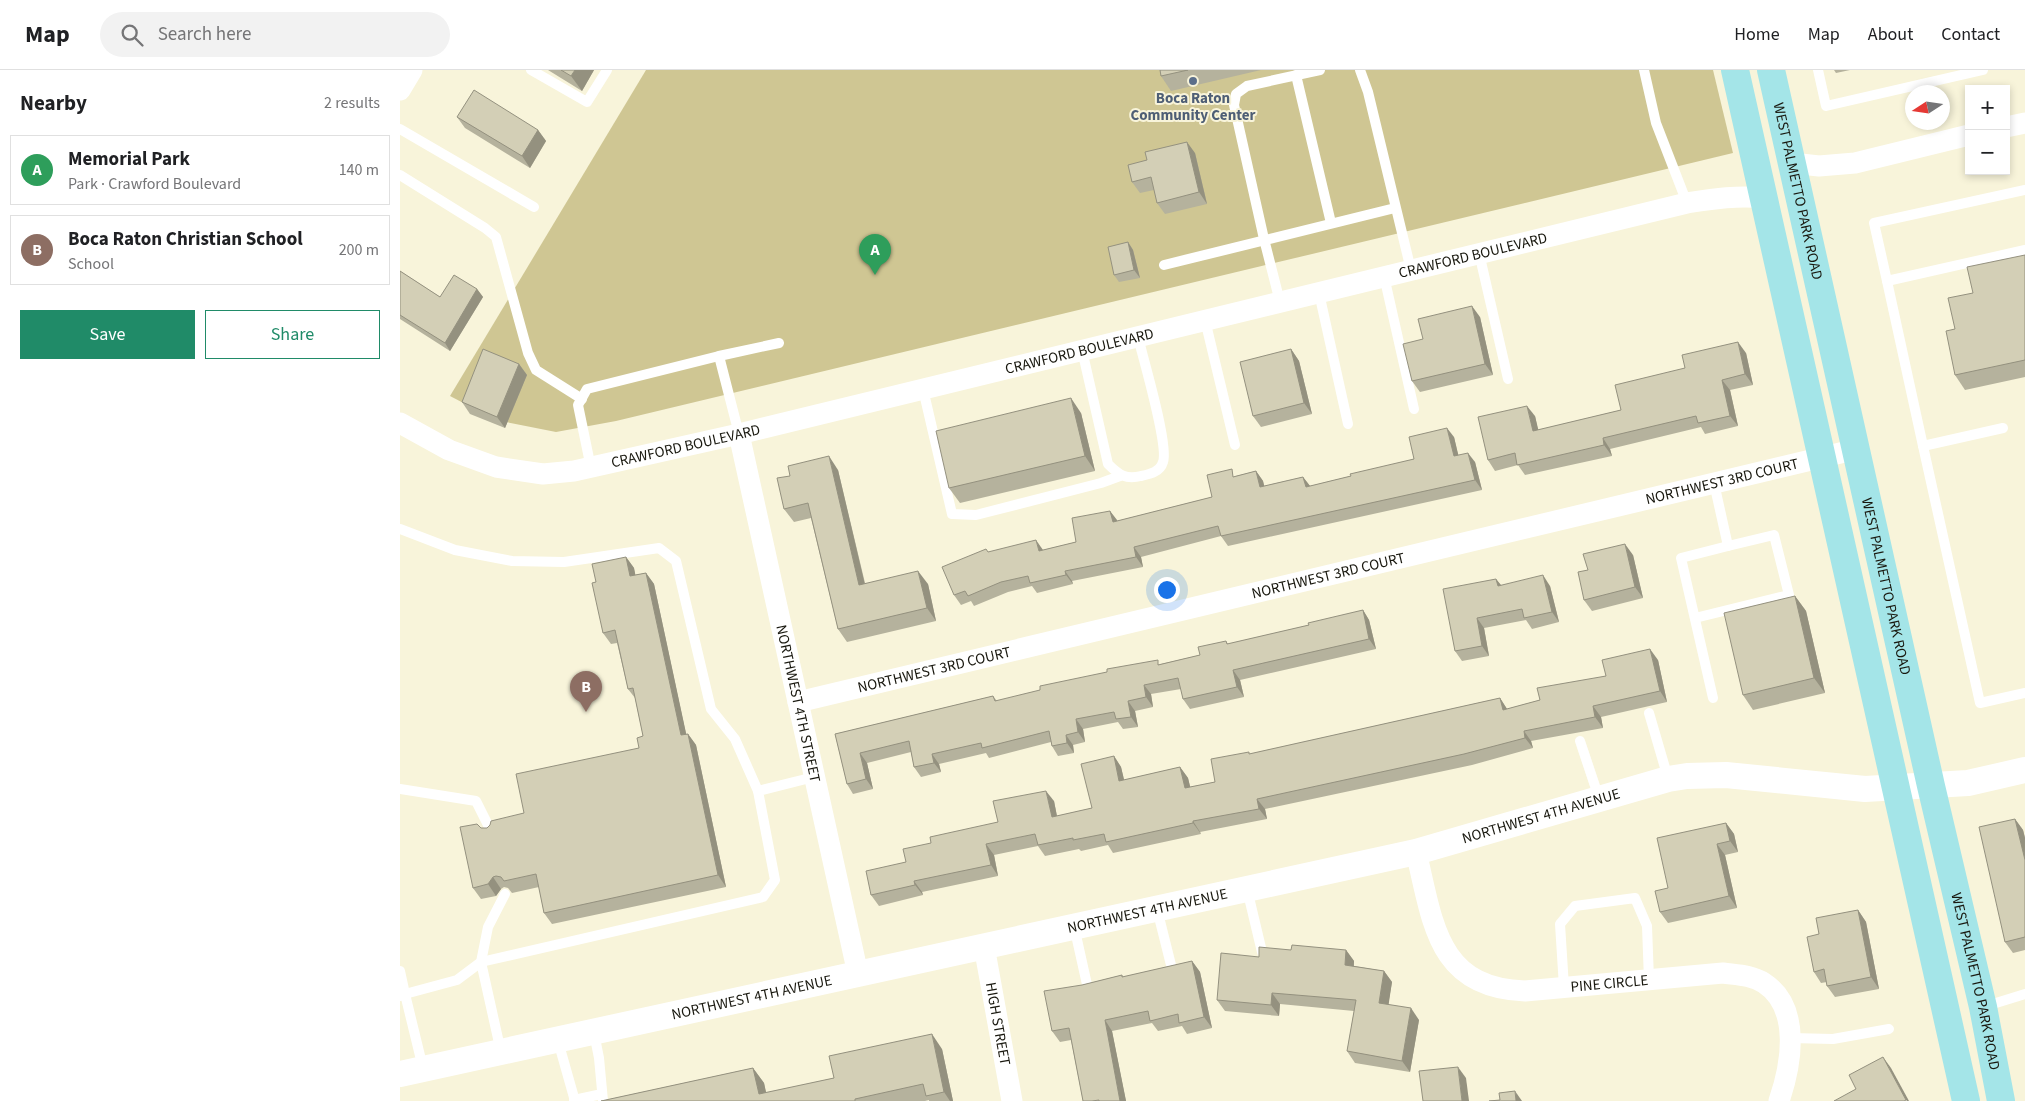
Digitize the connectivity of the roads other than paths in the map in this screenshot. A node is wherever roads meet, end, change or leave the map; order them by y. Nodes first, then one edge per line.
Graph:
1 (412, 70) edge
2 (531, 70) edge
3 (607, 70) edge
4 (1320, 70) edge
5 (1360, 70) edge
6 (1644, 70) edge
7 (1735, 70) edge
8 (1771, 70) edge
9 (1818, 70) edge
10 (1983, 70) edge
11 (1296, 75) junction
12 (400, 90) edge
13 (1745, 112) junction
14 (2025, 123) edge
15 (2010, 126) edge
16 (400, 129) edge
17 (1965, 136) edge
18 (1792, 163) junction
19 (400, 175) edge
20 (2025, 190) edge
21 (1764, 198) junction
22 (1686, 203) junction
23 (534, 208) dead end
24 (1395, 208) junction
25 (1331, 223) junction
26 (1264, 239) junction
27 (2025, 250) edge
28 (1479, 254) junction
29 (1164, 265) dead end
30 (1815, 266) junction
31 (1410, 270) junction
32 (1384, 276) junction
33 (1886, 281) junction
34 (1319, 292) junction
35 (1280, 302) junction
36 (1205, 320) junction
37 (1138, 337) junction
38 (779, 343) dead end
39 (1082, 350) junction
40 (718, 356) junction
41 (1508, 379) dead end
42 (923, 389) junction
43 (582, 399) junction
44 (1414, 409) dead end
45 (400, 422) edge
46 (1348, 424) dead end
47 (2003, 428) dead end
48 (739, 434) junction
49 (1235, 445) dead end
50 (1923, 446) junction
51 (1857, 449) junction
52 (1822, 457) junction
53 (591, 468) junction
54 (1120, 476) junction
55 (1714, 483) junction
56 (400, 529) edge
57 (1728, 546) junction
58 (1695, 618) junction
59 (2025, 693) edge
60 (1713, 698) dead end
61 (798, 702) junction
62 (1649, 713) dead end
63 (1580, 741) dead end
64 (2025, 770) edge
65 (814, 777) junction
66 (1668, 779) junction
67 (1931, 786) junction
68 (1896, 788) junction
69 (400, 789) edge
70 (758, 791) junction
71 (1600, 799) junction
72 (492, 834) edge
73 (1416, 852) junction
74 (1247, 888) junction
75 (506, 894) edge
76 (1156, 908) junction
77 (1074, 926) junction
78 (984, 946) junction
79 (1262, 952) edge
80 (481, 962) junction
81 (1172, 969) edge
82 (400, 971) edge
83 (858, 974) junction
84 (1649, 980) junction
85 (1564, 987) junction
86 (1088, 989) edge
87 (2025, 994) edge
88 (403, 995) edge
89 (1982, 1007) junction
90 (1889, 1029) dead end
91 (594, 1032) junction
92 (1790, 1038) junction
93 (557, 1040) junction
94 (501, 1052) junction
95 (411, 1072) edge
96 (603, 1097) edge
97 (574, 1100) edge
98 (1012, 1101) edge
99 (1779, 1101) edge
100 (1966, 1101) edge
101 (2001, 1101) edge

1 - 12 street
2 - 3 lane
4 - 11 lane
5 - 24 lane
6 - 22 lane
7 - 13 main road
8 - 18 main road, WEST PALMETTO PARK ROAD
9 - 10 lane
11 - 25 lane
11 - 26 lane
13 - 18 main road
13 - 21 main road
14 - 15 street
16 - 23 lane
17 - 18 street
18 - 30 main road, WEST PALMETTO PARK ROAD
19 - 43 lane
20 - 33 lane
21 - 22 street, CRAWFORD BOULEVARD
21 - 30 main road
21 - 52 main road
22 - 28 street, CRAWFORD BOULEVARD
24 - 25 lane
24 - 31 lane
25 - 26 lane
26 - 29 lane
26 - 35 lane
27 - 33 lane
28 - 31 street, CRAWFORD BOULEVARD
28 - 41 lane
30 - 51 main road, WEST PALMETTO PARK ROAD
31 - 32 street, CRAWFORD BOULEVARD
32 - 34 street, CRAWFORD BOULEVARD
32 - 44 lane
33 - 50 lane
34 - 35 street, CRAWFORD BOULEVARD
34 - 46 lane
35 - 36 street, CRAWFORD BOULEVARD
36 - 37 street, CRAWFORD BOULEVARD
36 - 49 lane
37 - 39 street, CRAWFORD BOULEVARD
37 - 54 lane
38 - 40 lane
39 - 42 street, CRAWFORD BOULEVARD
39 - 54 lane
40 - 43 lane
40 - 48 lane
42 - 48 street, CRAWFORD BOULEVARD
42 - 54 lane
43 - 53 lane
45 - 53 street, CRAWFORD BOULEVARD
47 - 50 lane
48 - 53 street, CRAWFORD BOULEVARD
48 - 61 street, NORTHWEST 4TH STREET
50 - 59 lane
51 - 52 street, NORTHWEST 3RD COURT
51 - 67 main road, WEST PALMETTO PARK ROAD
52 - 55 street, NORTHWEST 3RD COURT
52 - 68 main road
55 - 57 lane
55 - 61 street, NORTHWEST 3RD COURT
56 - 70 lane
57 - 58 lane
57 - 58 lane
58 - 60 lane
61 - 65 street, NORTHWEST 4TH STREET
62 - 66 lane
63 - 71 lane
64 - 67 street, NORTHWEST 4TH AVENUE
65 - 70 lane
65 - 83 street, NORTHWEST 4TH STREET
66 - 68 street, NORTHWEST 4TH AVENUE
66 - 71 street, NORTHWEST 4TH AVENUE
67 - 68 street, NORTHWEST 4TH AVENUE
67 - 89 main road, WEST PALMETTO PARK ROAD
68 - 100 main road
69 - 72 lane
70 - 80 lane
71 - 73 street, NORTHWEST 4TH AVENUE
73 - 74 street, NORTHWEST 4TH AVENUE
73 - 85 street, PINE CIRCLE
74 - 76 street, NORTHWEST 4TH AVENUE
74 - 79 lane
75 - 80 lane
76 - 77 street, NORTHWEST 4TH AVENUE
76 - 81 lane
77 - 78 street, NORTHWEST 4TH AVENUE
77 - 86 lane
78 - 83 street, NORTHWEST 4TH AVENUE
78 - 98 street, HIGH STREET
80 - 88 lane
80 - 94 lane
82 - 88 lane
83 - 91 street, NORTHWEST 4TH AVENUE
84 - 85 street, PINE CIRCLE
84 - 85 lane
84 - 92 street, PINE CIRCLE
87 - 89 lane
88 - 95 lane
89 - 101 main road, WEST PALMETTO PARK ROAD
90 - 92 lane
91 - 93 street, NORTHWEST 4TH AVENUE
91 - 96 lane
92 - 99 street, PINE CIRCLE
93 - 94 street, NORTHWEST 4TH AVENUE
93 - 97 lane
94 - 95 street, NORTHWEST 4TH AVENUE
96 - 97 lane

